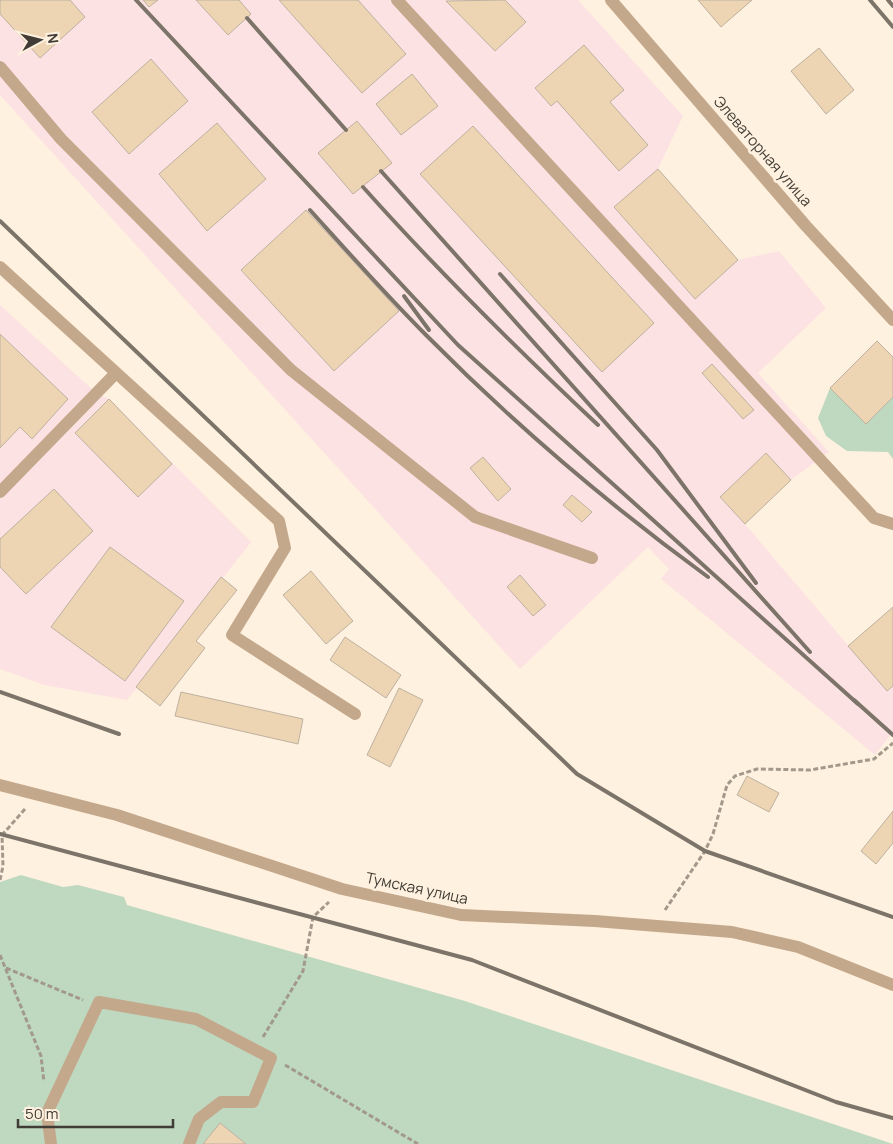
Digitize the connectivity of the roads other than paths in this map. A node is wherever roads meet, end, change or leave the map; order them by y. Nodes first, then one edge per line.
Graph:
1 (397, 0) edge
2 (611, 0) edge
3 (0, 67) edge
4 (0, 267) edge
5 (893, 320) edge
6 (116, 373) junction
7 (0, 492) edge
8 (893, 524) edge
9 (592, 558) dead end
10 (355, 714) dead end
11 (0, 785) edge
12 (893, 985) edge
13 (51, 1144) edge
14 (189, 1144) edge

1 - 8 street
2 - 5 street, Элеваторная улица
3 - 9 street
4 - 6 street
6 - 7 street
6 - 10 street
11 - 12 street, Тумская улица
13 - 14 street

